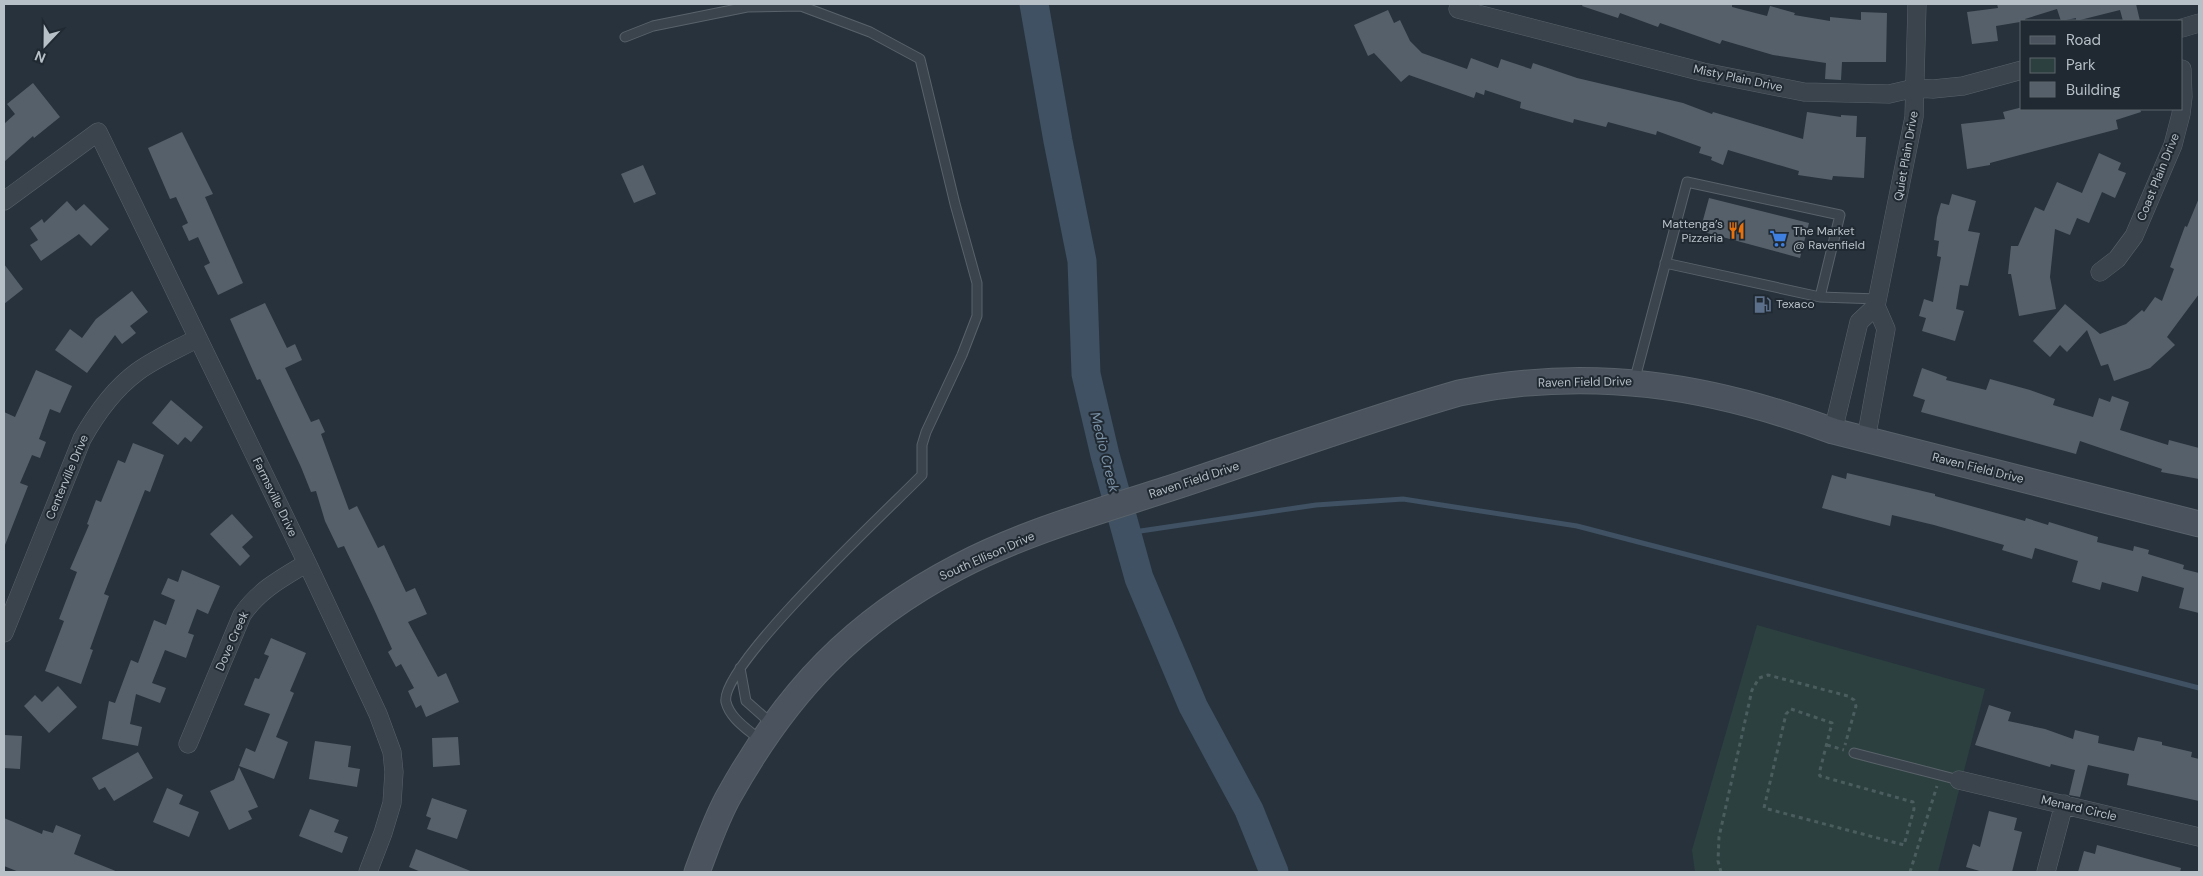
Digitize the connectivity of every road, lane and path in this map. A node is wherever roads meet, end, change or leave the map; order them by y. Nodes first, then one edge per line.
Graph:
1 (1917, 4) edge
2 (1458, 9) dead end
3 (2199, 23) edge
4 (2183, 28) edge
5 (625, 37) dead end
6 (2020, 71) edge
7 (1916, 88) junction
8 (2181, 110) edge
9 (4, 201) edge
10 (1665, 263) junction
11 (2100, 272) dead end
12 (1820, 297) junction
13 (1877, 303) junction
14 (198, 338) junction
15 (1634, 382) junction
16 (1833, 431) junction
17 (1866, 439) junction
18 (1063, 523) joint
19 (2199, 524) edge
20 (307, 563) junction
21 (4, 634) edge
22 (740, 668) junction
23 (767, 733) junction
24 (188, 744) dead end
25 (1827, 745) junction
26 (1843, 750) junction
27 (1854, 753) joint
28 (1940, 776) junction
29 (1959, 780) joint
30 (2064, 804) junction
31 (2199, 837) edge
32 (368, 872) edge
33 (697, 872) edge
34 (1721, 872) edge
35 (1910, 872) edge
36 (2046, 872) edge

1 - 7 street, Quiet Plain Drive
2 - 7 street, Misty Plain Drive
3 - 4 street
5 - 22 lane
6 - 7 street, Misty Plain Drive
7 - 13 street, Quiet Plain Drive
8 - 11 street, Coast Plain Drive
9 - 14 street, Farmsville Drive
10 - 12 lane
10 - 12 lane
10 - 15 lane
12 - 13 lane
13 - 16 street
13 - 17 street
14 - 20 street, Farmsville Drive
14 - 21 street, Centerville Drive
15 - 16 street, Raven Field Drive
15 - 18 street, Raven Field Drive
16 - 17 street, Raven Field Drive
17 - 19 street, Raven Field Drive
18 - 23 street, South Ellison Drive
20 - 24 street, Dove Creek
20 - 32 street, Farmsville Drive
22 - 23 lane
22 - 23 lane
23 - 33 street, South Ellison Drive
25 - 25 path
25 - 26 path
26 - 27 path
26 - 34 path
27 - 28 lane
28 - 29 lane
28 - 35 path
29 - 30 street, Menard Circle
30 - 31 street, Menard Circle
30 - 36 street

